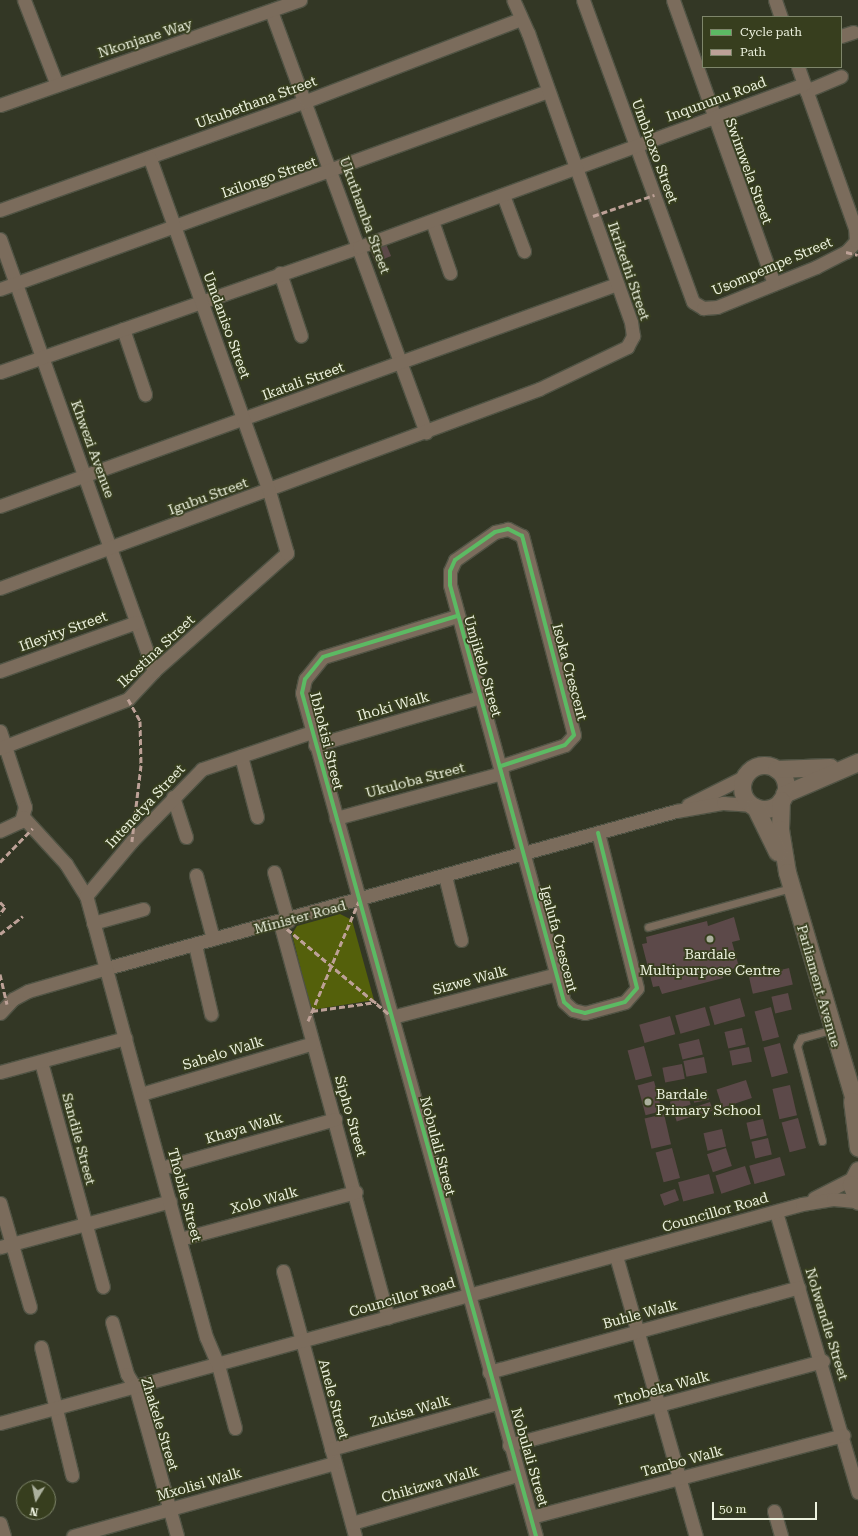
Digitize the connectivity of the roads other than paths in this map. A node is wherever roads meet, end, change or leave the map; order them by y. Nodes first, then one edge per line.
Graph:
1 (24, 0) edge
2 (300, 0) edge
3 (513, 0) edge
4 (583, 0) edge
5 (673, 0) edge
6 (775, 0) edge
7 (271, 11) junction
8 (781, 16) edge
9 (521, 19) junction
10 (798, 68) edge
11 (841, 76) dead end
12 (57, 85) junction
13 (805, 87) junction
14 (548, 91) junction
15 (306, 101) junction
16 (0, 105) edge
17 (713, 118) junction
18 (635, 145) junction
19 (150, 158) junction
20 (576, 168) junction
21 (332, 172) junction
22 (504, 194) junction
23 (0, 210) edge
24 (432, 221) junction
25 (175, 226) junction
26 (0, 239) edge
27 (359, 247) junction
28 (524, 251) dead end
29 (280, 273) junction
30 (450, 273) dead end
31 (16, 284) junction
32 (617, 284) junction
33 (774, 284) junction
34 (0, 290) edge
35 (201, 301) junction
36 (703, 308) joint
37 (123, 329) junction
38 (301, 336) dead end
39 (43, 357) junction
40 (401, 363) junction
41 (0, 372) edge
42 (145, 394) dead end
43 (244, 419) junction
44 (426, 432) junction
45 (85, 476) junction
46 (269, 491) junction
47 (0, 506) edge
48 (522, 536) joint
49 (111, 548) junction
50 (288, 550) joint
51 (0, 588) edge
52 (457, 616) junction
53 (137, 622) junction
54 (0, 670) edge
55 (154, 671) junction
56 (480, 697) junction
57 (0, 732) edge
58 (312, 732) junction
59 (315, 745) junction
60 (3, 747) edge
61 (241, 756) junction
62 (855, 763) edge
63 (502, 769) junction
64 (776, 769) junction
65 (744, 777) junction
66 (173, 797) junction
67 (783, 797) junction
68 (753, 806) junction
69 (676, 811) junction
70 (23, 817) junction
71 (257, 817) dead end
72 (336, 818) junction
73 (0, 831) edge
74 (598, 833) junction
75 (186, 837) dead end
76 (525, 853) junction
77 (274, 872) dead end
78 (196, 875) dead end
79 (445, 876) junction
80 (789, 880) junction
81 (86, 896) junction
82 (359, 901) junction
83 (143, 909) dead end
84 (284, 922) junction
85 (94, 923) junction
86 (648, 927) dead end
87 (213, 939) junction
88 (461, 940) dead end
89 (195, 945) junction
90 (107, 968) junction
91 (557, 974) junction
92 (0, 1013) edge
93 (211, 1014) dead end
94 (392, 1017) junction
95 (831, 1030) junction
96 (125, 1038) junction
97 (313, 1042) junction
98 (41, 1062) junction
99 (0, 1072) edge
100 (141, 1094) junction
101 (855, 1106) edge
102 (335, 1119) junction
103 (822, 1141) dead end
104 (858, 1148) edge
105 (162, 1168) junction
106 (856, 1170) edge
107 (356, 1192) junction
108 (170, 1201) junction
109 (858, 1201) edge
110 (0, 1203) edge
111 (802, 1204) junction
112 (776, 1212) junction
113 (86, 1224) junction
114 (180, 1239) junction
115 (6, 1246) edge
116 (616, 1256) junction
117 (283, 1271) dead end
118 (103, 1286) dead end
119 (799, 1287) junction
120 (467, 1295) junction
121 (30, 1307) dead end
122 (388, 1318) junction
123 (112, 1322) dead end
124 (639, 1331) junction
125 (302, 1343) junction
126 (40, 1347) dead end
127 (823, 1361) junction
128 (218, 1365) junction
129 (489, 1372) junction
130 (136, 1389) junction
131 (497, 1403) junction
132 (659, 1405) junction
133 (58, 1407) junction
134 (0, 1423) edge
135 (235, 1428) dead end
136 (842, 1435) junction
137 (509, 1445) junction
138 (331, 1449) junction
139 (334, 1463) junction
140 (72, 1475) dead end
141 (517, 1475) junction
142 (680, 1478) junction
143 (858, 1492) edge
144 (170, 1510) junction
145 (774, 1511) dead end
146 (531, 1517) junction
147 (0, 1523) edge
148 (353, 1530) edge
149 (4, 1536) edge
150 (73, 1536) edge
151 (177, 1536) edge
152 (536, 1536) edge
153 (696, 1536) edge
154 (782, 1536) edge

1 - 12 street
2 - 7 street, Nkonjane Way
3 - 9 street, Ikrikethi Street
4 - 18 street, Umbhoxo Street
5 - 17 street, Swimwela Street
6 - 8 street
7 - 12 street, Nkonjane Way
7 - 15 street, Ukuthamba Street
9 - 14 street, Ikrikethi Street
9 - 15 street, Ukubethana Street
10 - 13 street, Usompempe Street
11 - 13 street, Inqununu Road
12 - 16 street, Nkonjane Way
13 - 17 street, Inqununu Road
13 - 33 street, Usompempe Street
14 - 20 street, Ikrikethi Street
14 - 21 street, Ixilongo Street
15 - 19 street, Ukubethana Street
15 - 21 street, Ukuthamba Street
17 - 18 street, Inqununu Road
17 - 33 street, Swimwela Street
18 - 20 street, Inqununu Road
18 - 36 street, Umbhoxo Street
19 - 23 street, Ukubethana Street
19 - 25 street, Umdaniso Street
20 - 22 street, Inqununu Road
20 - 32 street, Ikrikethi Street
21 - 25 street, Ixilongo Street
21 - 27 street, Ukuthamba Street
22 - 24 street, Inqununu Road
22 - 28 street
24 - 27 street, Inqununu Road
24 - 30 street
25 - 31 street, Ixilongo Street
25 - 35 street, Umdaniso Street
26 - 31 street, Khwezi Avenue
27 - 29 street, Inqununu Road
27 - 40 street, Ukuthamba Street
29 - 35 street, Inqununu Road
29 - 38 street
31 - 34 street, Ixilongo Street
31 - 39 street, Khwezi Avenue
32 - 40 street, Ikatali Street
32 - 44 street, Ikrikethi Street
33 - 36 street, Usompempe Street
35 - 37 street, Inqununu Road
35 - 43 street, Umdaniso Street
37 - 39 street, Inqununu Road
37 - 42 street
39 - 41 street, Inqununu Road
39 - 45 street, Khwezi Avenue
40 - 43 street, Ikatali Street
40 - 44 street, Ukuthamba Street
43 - 45 street, Ikatali Street
43 - 46 street, Umdaniso Street
44 - 46 street, Igubu Street
45 - 47 street, Ikatali Street
45 - 49 street, Khwezi Avenue
46 - 49 street, Igubu Street
46 - 50 street, Umdaniso Street
48 - 52 street, Umjikelo Street
48 - 63 street, Isoka Crescent
49 - 51 street, Igubu Street
49 - 53 street, Khwezi Avenue
50 - 55 street, Ikostina Street
52 - 56 street, Umjikelo Street
52 - 58 street, Ibhokisi Street
53 - 54 street, Ifleyity Street
53 - 55 street, Khwezi Avenue
55 - 60 street, Ikostina Street
56 - 59 street, Ihoki Walk
56 - 63 street, Umjikelo Street
57 - 60 street
58 - 59 street, Ibhokisi Street
58 - 61 street, Intenetya Street
59 - 72 street, Ibhokisi Street
60 - 70 street
61 - 66 street, Intenetya Street
61 - 71 street
62 - 64 street
62 - 67 street
63 - 72 street, Ukuloba Street
63 - 76 street, Umjikelo Street
64 - 65 street
64 - 67 street
65 - 68 street
65 - 69 street, Minister Road
66 - 75 street
66 - 81 street, Intenetya Street
67 - 68 street
67 - 80 street, Parliament Avenue
68 - 69 street, Minister Road
68 - 80 street, Parliament Avenue
69 - 74 street, Minister Road
70 - 73 street
70 - 81 street
72 - 82 street, Ibhokisi Street
74 - 76 street, Minister Road
74 - 91 street, Igalufa Crescent
76 - 79 street, Minister Road
76 - 91 street, Igalufa Crescent
77 - 84 street, Sipho Street
78 - 87 street
79 - 82 street, Minister Road
79 - 88 street
80 - 86 lane
80 - 95 street, Parliament Avenue
81 - 85 street
82 - 84 street, Minister Road
82 - 94 street, Nobulali Street
83 - 85 street
84 - 87 street, Minister Road
84 - 97 street, Sipho Street
85 - 90 street
87 - 89 street, Minister Road
89 - 90 street, Minister Road
89 - 93 street
90 - 92 street, Minister Road
90 - 96 street, Thobile Street
91 - 94 street, Sizwe Walk
94 - 120 street, Nobulali Street
95 - 101 street, Parliament Avenue
95 - 103 lane
96 - 98 street
96 - 100 street, Thobile Street
97 - 100 street, Sabelo Walk
97 - 102 street, Sipho Street
98 - 99 street
98 - 113 street, Sandile Street
100 - 105 street, Thobile Street
101 - 104 street, Parliament Avenue
102 - 105 street, Khaya Walk
102 - 107 street, Sipho Street
105 - 108 street, Thobile Street
106 - 109 street
106 - 111 street, Councillor Road
107 - 114 street, Xolo Walk
107 - 122 street, Sipho Street
108 - 113 street
108 - 114 street, Thobile Street
109 - 111 street, Councillor Road
110 - 115 street
111 - 112 street, Councillor Road
112 - 116 street, Councillor Road
112 - 119 street, Nolwandle Street
113 - 115 street
113 - 118 street, Sandile Street
114 - 128 street, Thobile Street
115 - 121 street
116 - 120 street, Councillor Road
116 - 124 street
117 - 125 street, Anele Street
119 - 124 street, Buhle Walk
119 - 127 street, Nolwandle Street
120 - 122 street, Councillor Road
120 - 129 street, Nobulali Street
122 - 125 street, Councillor Road
123 - 130 street, Zhakele Street
124 - 129 street, Buhle Walk
124 - 132 street
125 - 128 street, Councillor Road
125 - 138 street, Anele Street
126 - 133 street
127 - 132 street, Thobeka Walk
127 - 136 street, Nolwandle Street
128 - 130 street, Councillor Road
128 - 135 street, Thobile Street
129 - 131 street, Nobulali Street
130 - 133 street, Councillor Road
130 - 144 street, Zhakele Street
131 - 137 street, Nobulali Street
131 - 138 street, Zukisa Walk
132 - 137 street, Thobeka Walk
132 - 142 street
133 - 134 street, Councillor Road
133 - 140 street
136 - 142 street, Tambo Walk
136 - 143 street, Nolwandle Street
137 - 141 street, Nobulali Street
138 - 139 street, Anele Street
139 - 144 street, Mxolisi Walk
139 - 148 street, Anele Street
141 - 146 street, Nobulali Street
141 - 148 street, Chikizwa Walk
142 - 146 street, Tambo Walk
142 - 153 street
144 - 150 street, Mxolisi Walk
144 - 151 street, Zhakele Street
145 - 154 street
146 - 152 street, Nobulali Street
147 - 149 street

